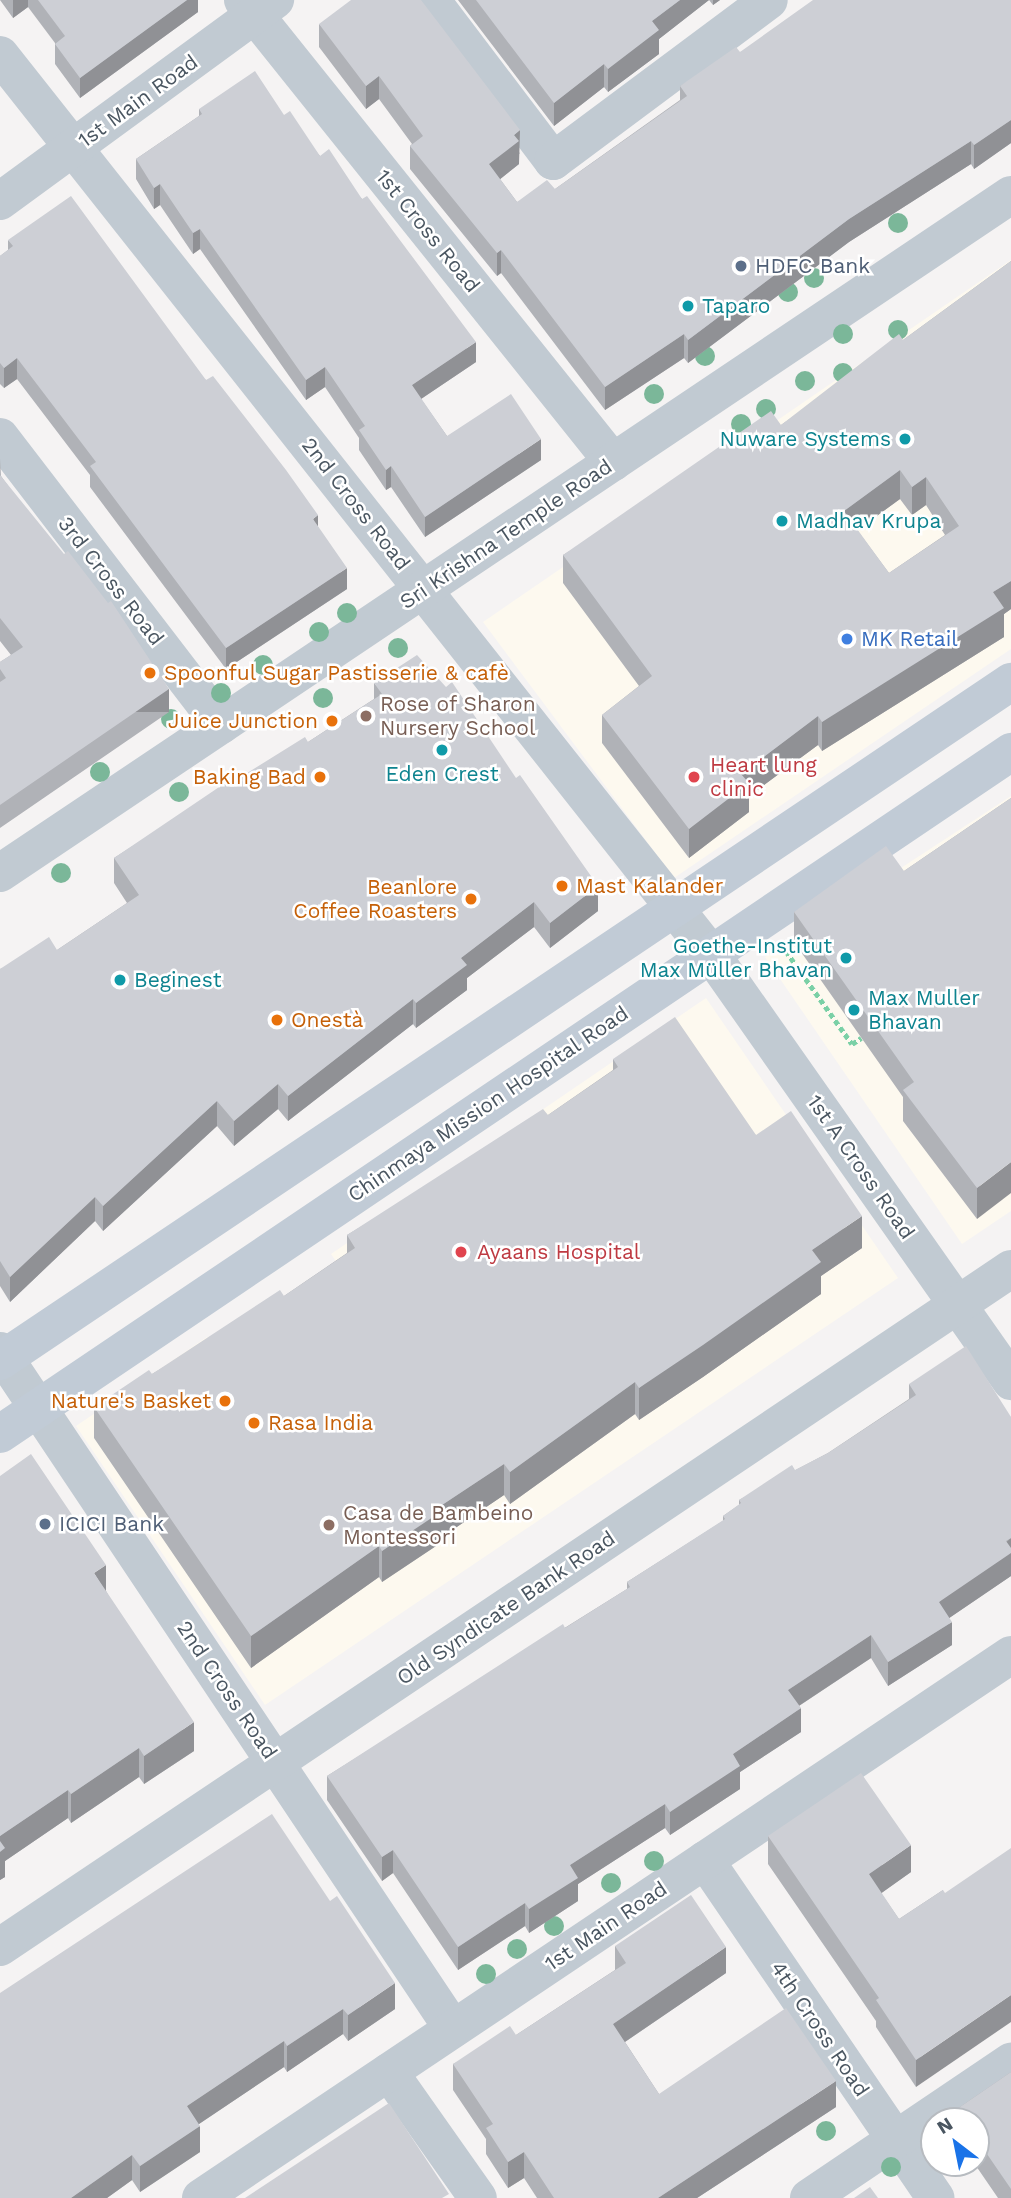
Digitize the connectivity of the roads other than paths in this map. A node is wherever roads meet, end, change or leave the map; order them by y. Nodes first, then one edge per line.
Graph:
1 (431, 0) edge
2 (769, 0) edge
3 (258, 5) edge
4 (0, 55) edge
5 (74, 147) junction
6 (1011, 195) edge
7 (0, 201) edge
8 (0, 437) edge
9 (613, 462) junction
10 (423, 589) junction
11 (1011, 682) edge
12 (221, 725) junction
13 (1011, 752) edge
14 (0, 873) edge
15 (674, 906) junction
16 (711, 954) junction
17 (1011, 1269) edge
18 (958, 1304) junction
19 (2, 1357) edge
20 (1011, 1381) edge
21 (39, 1407) junction
22 (0, 1434) edge
23 (1011, 1654) edge
24 (276, 1762) junction
25 (705, 1860) junction
26 (0, 1947) edge
27 (453, 2029) junction
28 (1011, 2062) edge
29 (389, 2072) junction
30 (896, 2140) junction
31 (201, 2198) edge
32 (478, 2198) edge
33 (809, 2198) edge
34 (936, 2198) edge

1 - 2 street
3 - 5 street, 1st Main Road
3 - 9 street, 1st Cross Road
4 - 5 street, 2nd Cross Road
5 - 7 street, 1st Main Road
5 - 10 street, 2nd Cross Road
6 - 9 street, Sri Krishna Temple Road
8 - 12 street, 3rd Cross Road
9 - 10 street, Sri Krishna Temple Road
10 - 12 street, Sri Krishna Temple Road
10 - 15 street, 2nd Cross Road
11 - 15 main road
12 - 14 street, Sri Krishna Temple Road
13 - 16 main road, Chinmaya Mission Hospital Road
15 - 16 street, 2nd Cross Road
15 - 19 main road
16 - 18 street, 1st A Cross Road
16 - 21 main road, Chinmaya Mission Hospital Road
17 - 18 street, Old Syndicate Bank Road
18 - 20 street, 1st A Cross Road
18 - 24 street, Old Syndicate Bank Road
19 - 21 street, 2nd Cross Road
21 - 22 main road, Chinmaya Mission Hospital Road
21 - 24 street, 2nd Cross Road
23 - 25 street, 1st Main Road
24 - 26 street, Old Syndicate Bank Road
24 - 27 street, 2nd Cross Road
25 - 27 street, 1st Main Road
25 - 30 street, 4th Cross Road
27 - 29 street, 1st Main Road
28 - 30 street
29 - 31 street, 1st Main Road
29 - 32 street
30 - 33 street
30 - 34 street, 4th Cross Road

